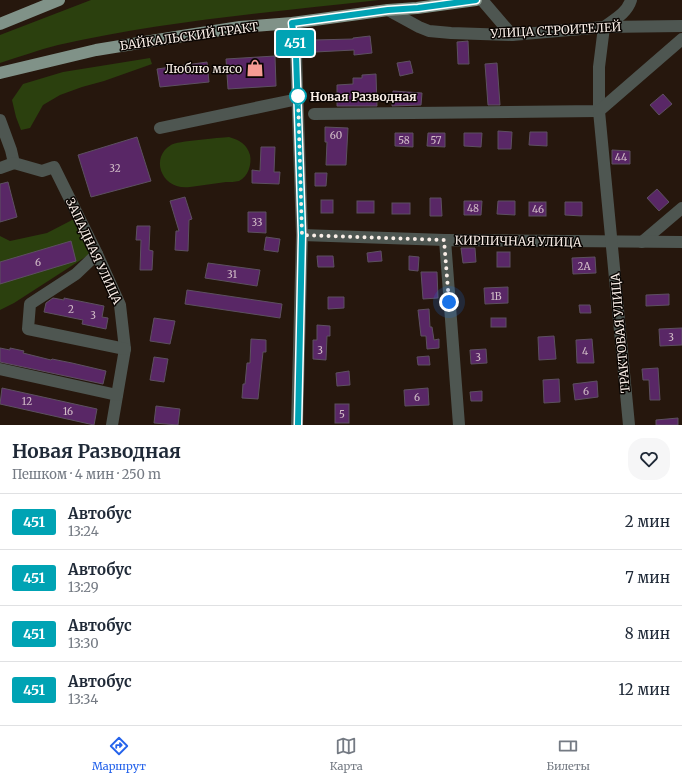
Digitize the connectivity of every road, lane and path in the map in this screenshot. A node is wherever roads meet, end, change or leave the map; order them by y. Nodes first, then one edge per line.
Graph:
1 (59, 0) edge
2 (476, 0) edge
3 (482, 0) edge
4 (630, 0) edge
5 (388, 10) junction
6 (292, 23) junction
7 (0, 24) edge
8 (682, 26) edge
9 (604, 27) junction
10 (512, 35) junction
11 (682, 40) edge
12 (0, 73) edge
13 (298, 98) junction
14 (599, 111) junction
15 (314, 114) dead end
16 (0, 120) edge
17 (160, 128) dead end
18 (14, 163) junction
19 (0, 168) edge
20 (682, 208) edge
21 (302, 235) junction
22 (444, 240) junction
23 (612, 242) junction
24 (642, 242) junction
25 (682, 242) edge
26 (97, 254) junction
27 (125, 349) junction
28 (0, 369) edge
29 (117, 396) junction
30 (112, 425) edge
31 (298, 425) edge
32 (459, 425) edge
33 (629, 425) edge

1 - 7 main road
2 - 5 main road, БАЙКАЛЬСКИЙ ТРАКТ
3 - 10 street
4 - 9 street
5 - 6 main road, БАЙКАЛЬСКИЙ ТРАКТ
5 - 10 street, УЛИЦА СТРОИТЕЛЕЙ
6 - 12 main road, БАЙКАЛЬСКИЙ ТРАКТ
6 - 13 street
8 - 9 street, УЛИЦА СТРОИТЕЛЕЙ
9 - 10 street, УЛИЦА СТРОИТЕЛЕЙ
9 - 14 street
11 - 14 street
13 - 17 street
13 - 21 street
14 - 15 street
14 - 23 street
16 - 18 street
18 - 19 street
18 - 26 street, ЗАПАДНАЯ УЛИЦА
20 - 24 street
21 - 22 street
21 - 31 street
22 - 23 street, КИРПИЧНАЯ УЛИЦА
22 - 32 street, КИРПИЧНАЯ УЛИЦА
23 - 24 street, КИРПИЧНАЯ УЛИЦА
23 - 33 street, ТРАКТОВАЯ УЛИЦА
24 - 25 street, КИРПИЧНАЯ УЛИЦА
26 - 27 street, ЗАПАДНАЯ УЛИЦА
26 - 27 street
27 - 29 street, ЗАПАДНАЯ УЛИЦА
28 - 29 street
29 - 30 street, ЗАПАДНАЯ УЛИЦА

